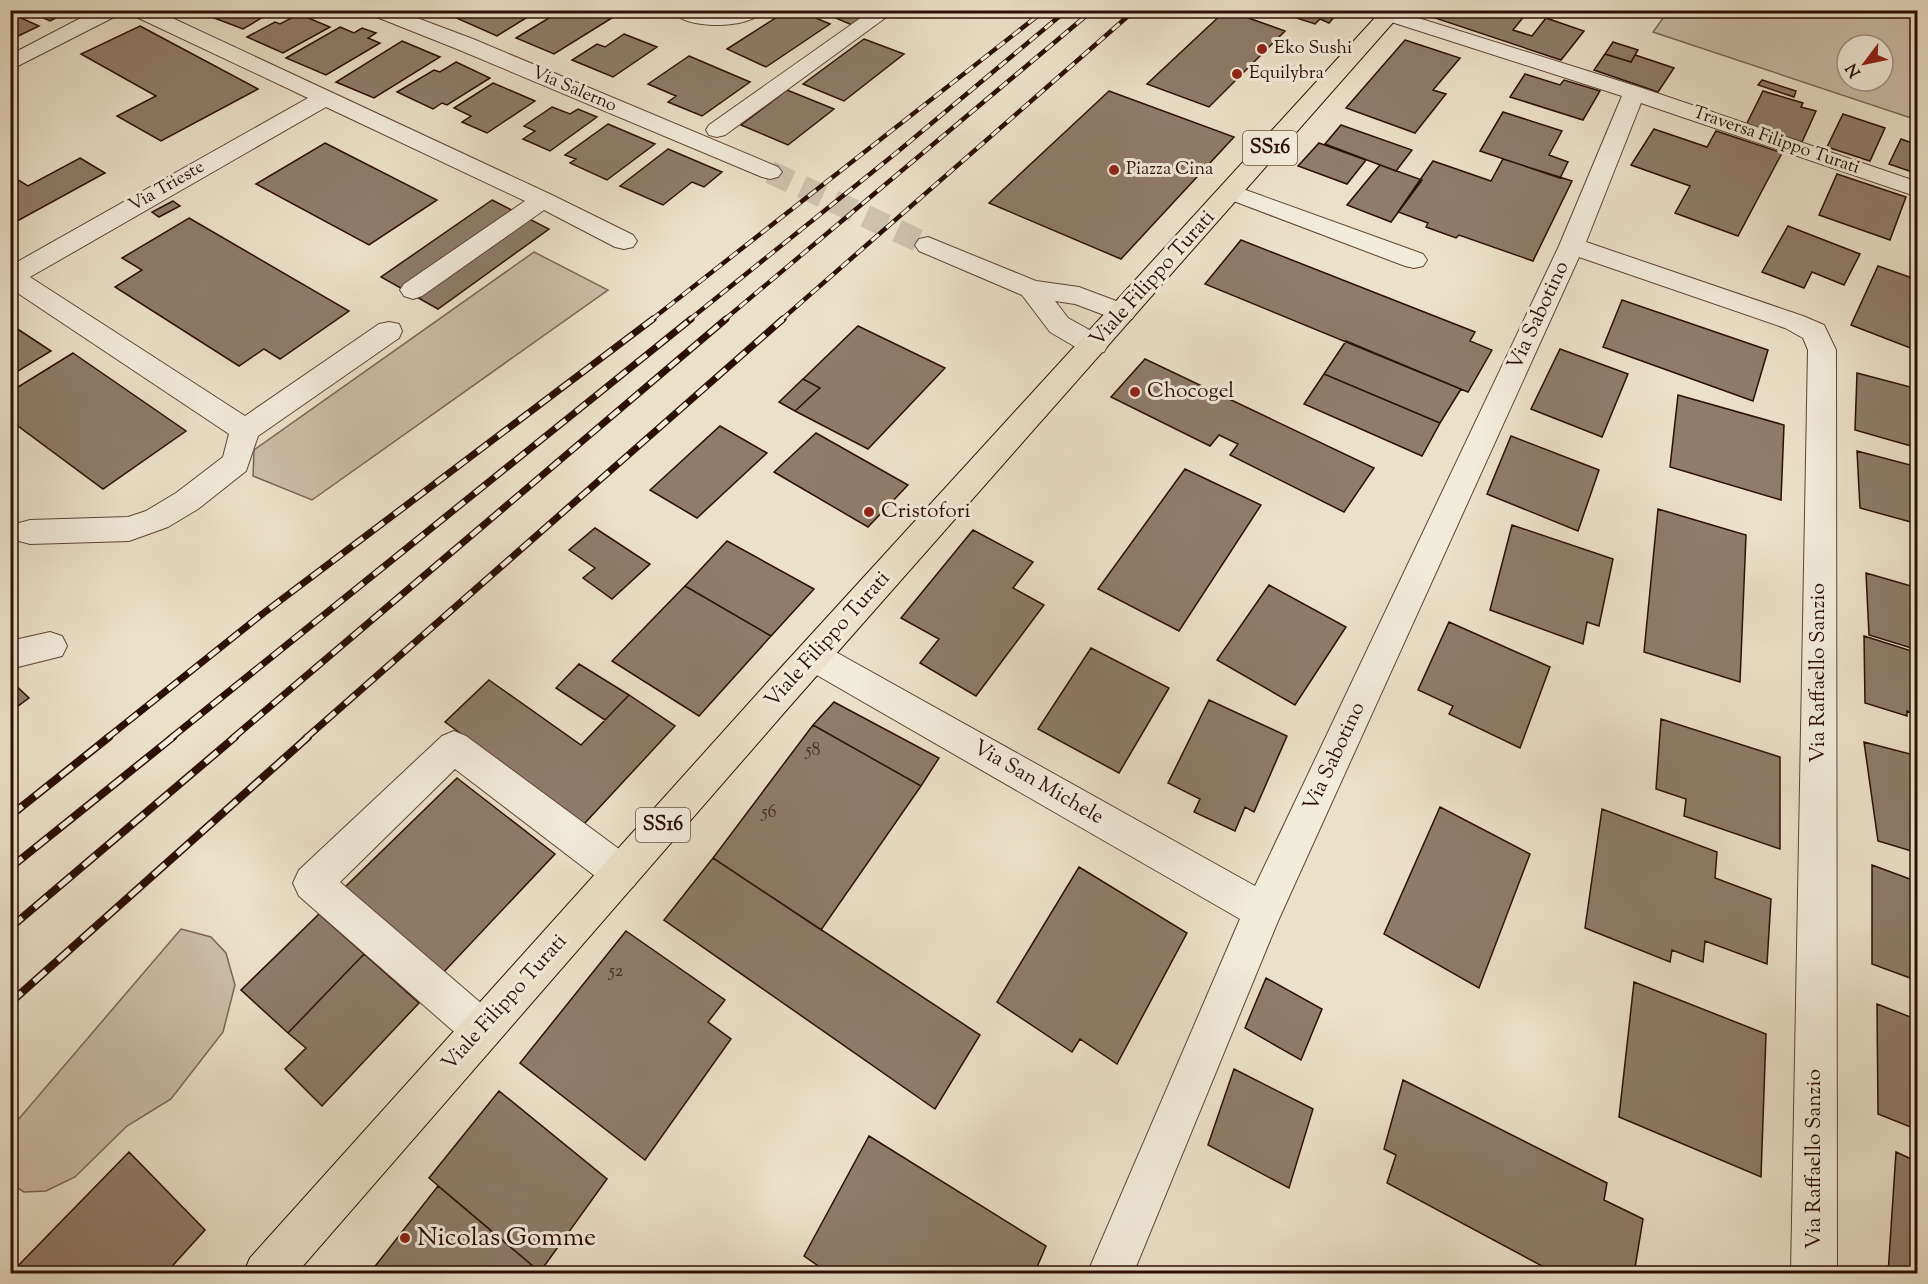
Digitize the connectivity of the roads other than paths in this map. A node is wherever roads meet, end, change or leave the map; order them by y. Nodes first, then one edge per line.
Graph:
1 (113, 10) edge
2 (137, 10) edge
3 (376, 10) edge
4 (680, 10) edge
5 (754, 10) edge
6 (885, 12) edge
7 (1392, 13) edge
8 (10, 64) edge
9 (1634, 93) junction
10 (325, 98) junction
11 (717, 130) dead end
12 (770, 172) tunnel mouth
13 (1917, 190) edge
14 (1232, 192) junction
15 (543, 200) junction
16 (624, 241) dead end
17 (928, 245) tunnel mouth
18 (1572, 246) junction
19 (1414, 260) dead end
20 (11, 277) edge
21 (1031, 289) junction
22 (413, 290) dead end
23 (1123, 313) junction
24 (389, 331) dead end
25 (1094, 345) junction
26 (245, 430) junction
27 (30, 532) dead end
28 (50, 646) dead end
29 (10, 655) edge
30 (813, 656) junction
31 (621, 873) junction
32 (1263, 911) junction
33 (482, 1030) junction
34 (266, 1274) edge
35 (1110, 1274) edge
36 (1814, 1274) edge

1 - 8 street
2 - 10 street
3 - 12 street, Via Salerno
4 - 5 street
6 - 11 street
7 - 9 street, Traversa Filippo Turati
7 - 14 main road, Viale Filippo Turati / SS16
9 - 13 street, Traversa Filippo Turati
9 - 18 street
10 - 15 street
10 - 20 street, Via Trieste
14 - 19 street
14 - 23 main road, Viale Filippo Turati / SS16
15 - 16 street
15 - 22 street
17 - 21 street
18 - 32 street, Via Sabotino
18 - 36 street, Via Raffaello Sanzio
20 - 26 street, Via Trieste
21 - 23 street
21 - 25 street
23 - 25 main road, Viale Filippo Turati / SS16
24 - 26 street
25 - 30 main road, Viale Filippo Turati / SS16
26 - 27 street
28 - 29 street
30 - 31 main road, Viale Filippo Turati / SS16
30 - 32 street, Via San Michele
31 - 33 main road, Viale Filippo Turati / SS16
31 - 33 street
32 - 35 street, Via Sabotino
33 - 34 main road, Viale Filippo Turati / SS16

